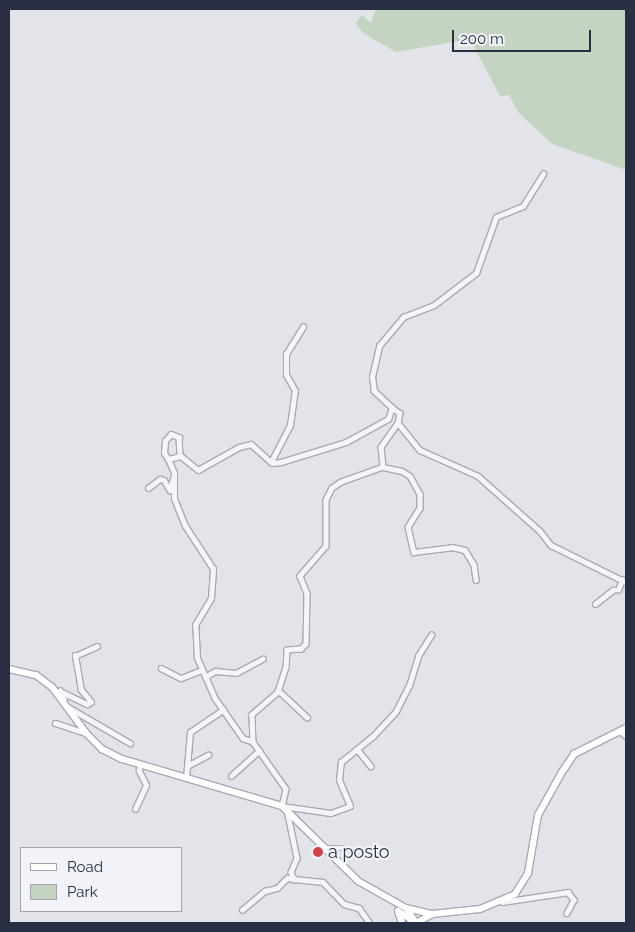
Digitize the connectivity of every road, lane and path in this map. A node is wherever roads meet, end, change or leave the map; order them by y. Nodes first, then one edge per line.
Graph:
1 (543, 174) dead end
2 (303, 328) dead end
3 (392, 408) junction
4 (398, 423) junction
5 (180, 456) junction
6 (170, 462) junction
7 (271, 462) junction
8 (383, 467) junction
9 (174, 477) junction
10 (148, 488) dead end
11 (476, 580) dead end
12 (624, 581) edge
13 (595, 604) dead end
14 (431, 635) dead end
15 (97, 646) dead end
16 (262, 659) dead end
17 (161, 668) dead end
18 (9, 669) edge
19 (202, 670) junction
20 (205, 677) junction
21 (278, 690) junction
22 (66, 706) junction
23 (223, 710) junction
24 (307, 717) dead end
25 (55, 723) dead end
26 (623, 729) edge
27 (86, 733) junction
28 (626, 736) edge
29 (253, 742) junction
30 (130, 743) dead end
31 (357, 749) junction
32 (259, 751) junction
33 (208, 755) dead end
34 (140, 765) junction
35 (187, 766) junction
36 (370, 766) dead end
37 (231, 776) dead end
38 (186, 778) junction
39 (284, 807) junction
40 (135, 808) dead end
41 (325, 848) junction
42 (342, 848) dead end
43 (294, 879) junction
44 (387, 899) junction
45 (502, 902) junction
46 (406, 908) junction
47 (242, 910) dead end
48 (398, 911) junction
49 (567, 913) dead end
50 (432, 914) junction
51 (370, 923) edge
52 (402, 923) edge
53 (416, 923) edge

1 - 3 street
2 - 7 street
3 - 4 street
3 - 7 street
4 - 8 street
4 - 12 street
5 - 6 street
5 - 6 street
5 - 7 street
6 - 9 street
8 - 11 street
8 - 21 street
9 - 10 street
9 - 19 street
12 - 13 street
14 - 31 street
15 - 22 street
16 - 20 street
17 - 19 street
18 - 22 main road
19 - 20 street
20 - 23 street
21 - 24 street
21 - 29 street
22 - 27 main road
22 - 30 street
23 - 29 street
23 - 35 street
25 - 27 street
26 - 28 street
26 - 45 main road
27 - 34 main road
29 - 32 street
31 - 36 street
31 - 39 street
32 - 37 street
32 - 39 street
33 - 35 street
34 - 38 main road
34 - 40 street
35 - 38 street
38 - 39 main road
39 - 41 main road
39 - 43 street
41 - 42 street
41 - 44 main road
43 - 47 street
43 - 51 street
44 - 46 main road
44 - 48 main road
45 - 49 street
45 - 50 main road
46 - 50 main road
46 - 53 main road
48 - 52 main road
48 - 53 main road
50 - 53 main road

